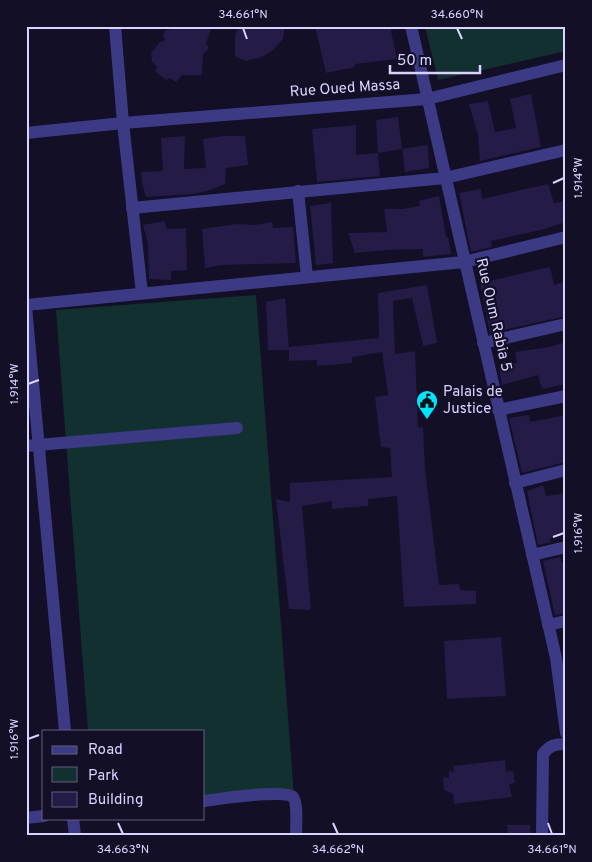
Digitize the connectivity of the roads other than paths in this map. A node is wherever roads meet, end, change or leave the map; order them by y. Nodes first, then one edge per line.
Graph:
1 (115, 26) edge
2 (410, 26) edge
3 (566, 65) edge
4 (427, 99) junction
5 (123, 123) junction
6 (26, 132) edge
7 (566, 150) edge
8 (445, 178) junction
9 (298, 192) junction
10 (132, 208) junction
11 (566, 237) edge
12 (464, 262) junction
13 (306, 277) junction
14 (142, 293) junction
15 (26, 306) edge
16 (566, 324) edge
17 (483, 343) junction
18 (566, 396) edge
19 (498, 410) junction
20 (237, 428) dead end
21 (32, 445) edge
22 (566, 470) edge
23 (515, 483) junction
24 (566, 547) edge
25 (532, 555) junction
26 (566, 621) edge
27 (548, 625) junction
28 (561, 661) edge
29 (65, 730) edge
30 (566, 732) edge
31 (566, 744) edge
32 (205, 800) edge
33 (42, 816) edge
34 (26, 818) edge
35 (73, 820) edge
36 (75, 836) edge
37 (296, 836) edge
38 (542, 836) edge

1 - 5 street
2 - 4 street, Rue Oum Rabia 5
3 - 4 street, Rue Oued Massa
4 - 5 street, Rue Oued Massa
4 - 8 street, Rue Oum Rabia 5
5 - 6 street, Rue Oued Massa
5 - 10 street
7 - 8 street
8 - 9 street
8 - 12 street, Rue Oum Rabia 5
9 - 10 street
9 - 13 street
10 - 14 street
11 - 12 street
12 - 13 street
12 - 17 street, Rue Oum Rabia 5
13 - 14 street
14 - 15 street
15 - 21 street
16 - 17 street
17 - 19 street, Rue Oum Rabia 5
18 - 19 street
19 - 23 street, Rue Oum Rabia 5
20 - 21 street
21 - 29 street
22 - 23 street
23 - 25 street, Rue Oum Rabia 5
24 - 25 street
25 - 27 street, Rue Oum Rabia 5
26 - 27 street
27 - 28 street, Rue Oum Rabia 5
28 - 30 street, Rue Oum Rabia 5
31 - 38 street
32 - 37 street
33 - 34 street
35 - 36 street

